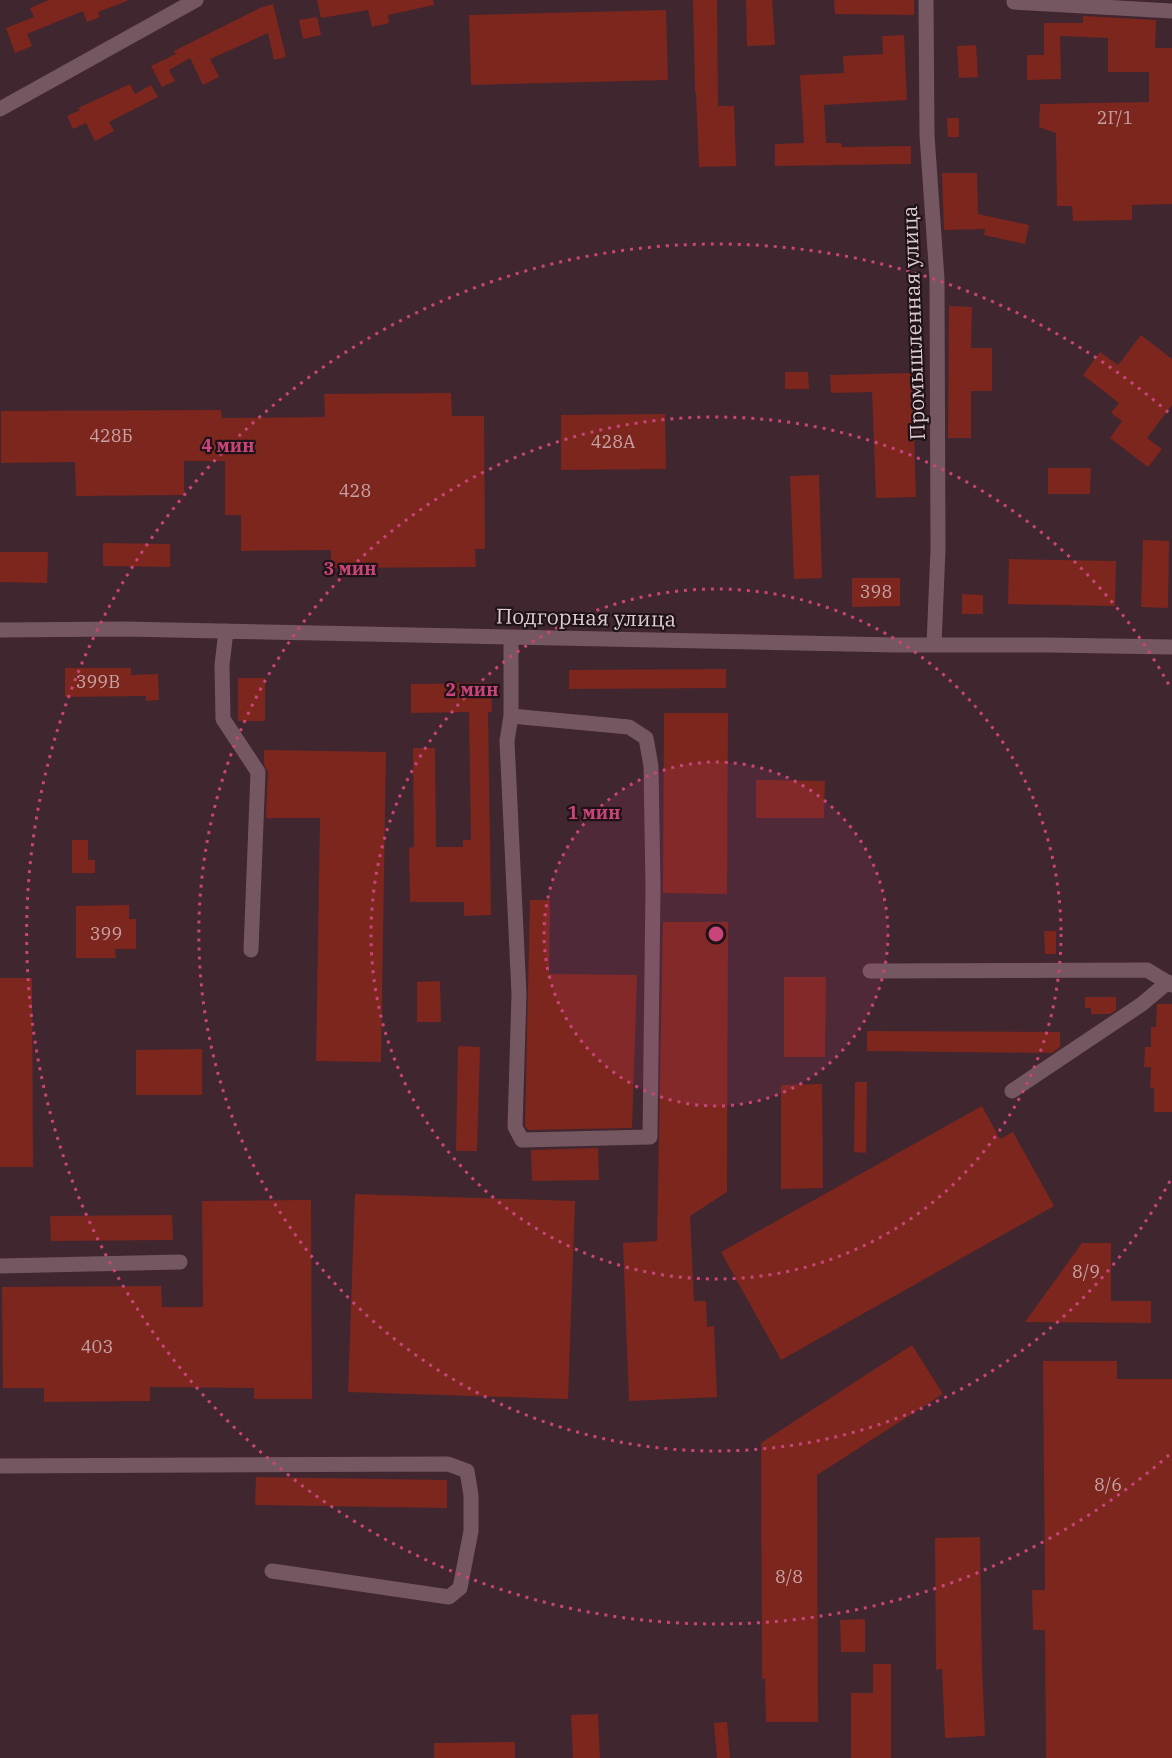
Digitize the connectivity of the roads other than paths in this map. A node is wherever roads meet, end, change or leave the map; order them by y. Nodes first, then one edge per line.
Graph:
1 (196, 0) edge
2 (926, 0) edge
3 (1014, 0) edge
4 (1172, 10) edge
5 (0, 109) edge
6 (0, 630) edge
7 (225, 631) junction
8 (511, 638) junction
9 (934, 645) junction
10 (1172, 647) edge
11 (511, 716) junction
12 (251, 950) dead end
13 (870, 971) dead end
14 (1170, 983) edge
15 (1012, 1091) dead end
16 (180, 1263) dead end
17 (0, 1266) edge
18 (0, 1466) edge
19 (272, 1571) dead end

1 - 5 street
2 - 9 street, Промышленная улица
3 - 4 street
6 - 7 street, Подгорная улица
7 - 8 street, Подгорная улица
7 - 12 street
8 - 9 street, Подгорная улица
8 - 11 street
9 - 10 street, Подгорная улица
11 - 11 street
13 - 14 street
14 - 15 street
16 - 17 street
18 - 19 street

